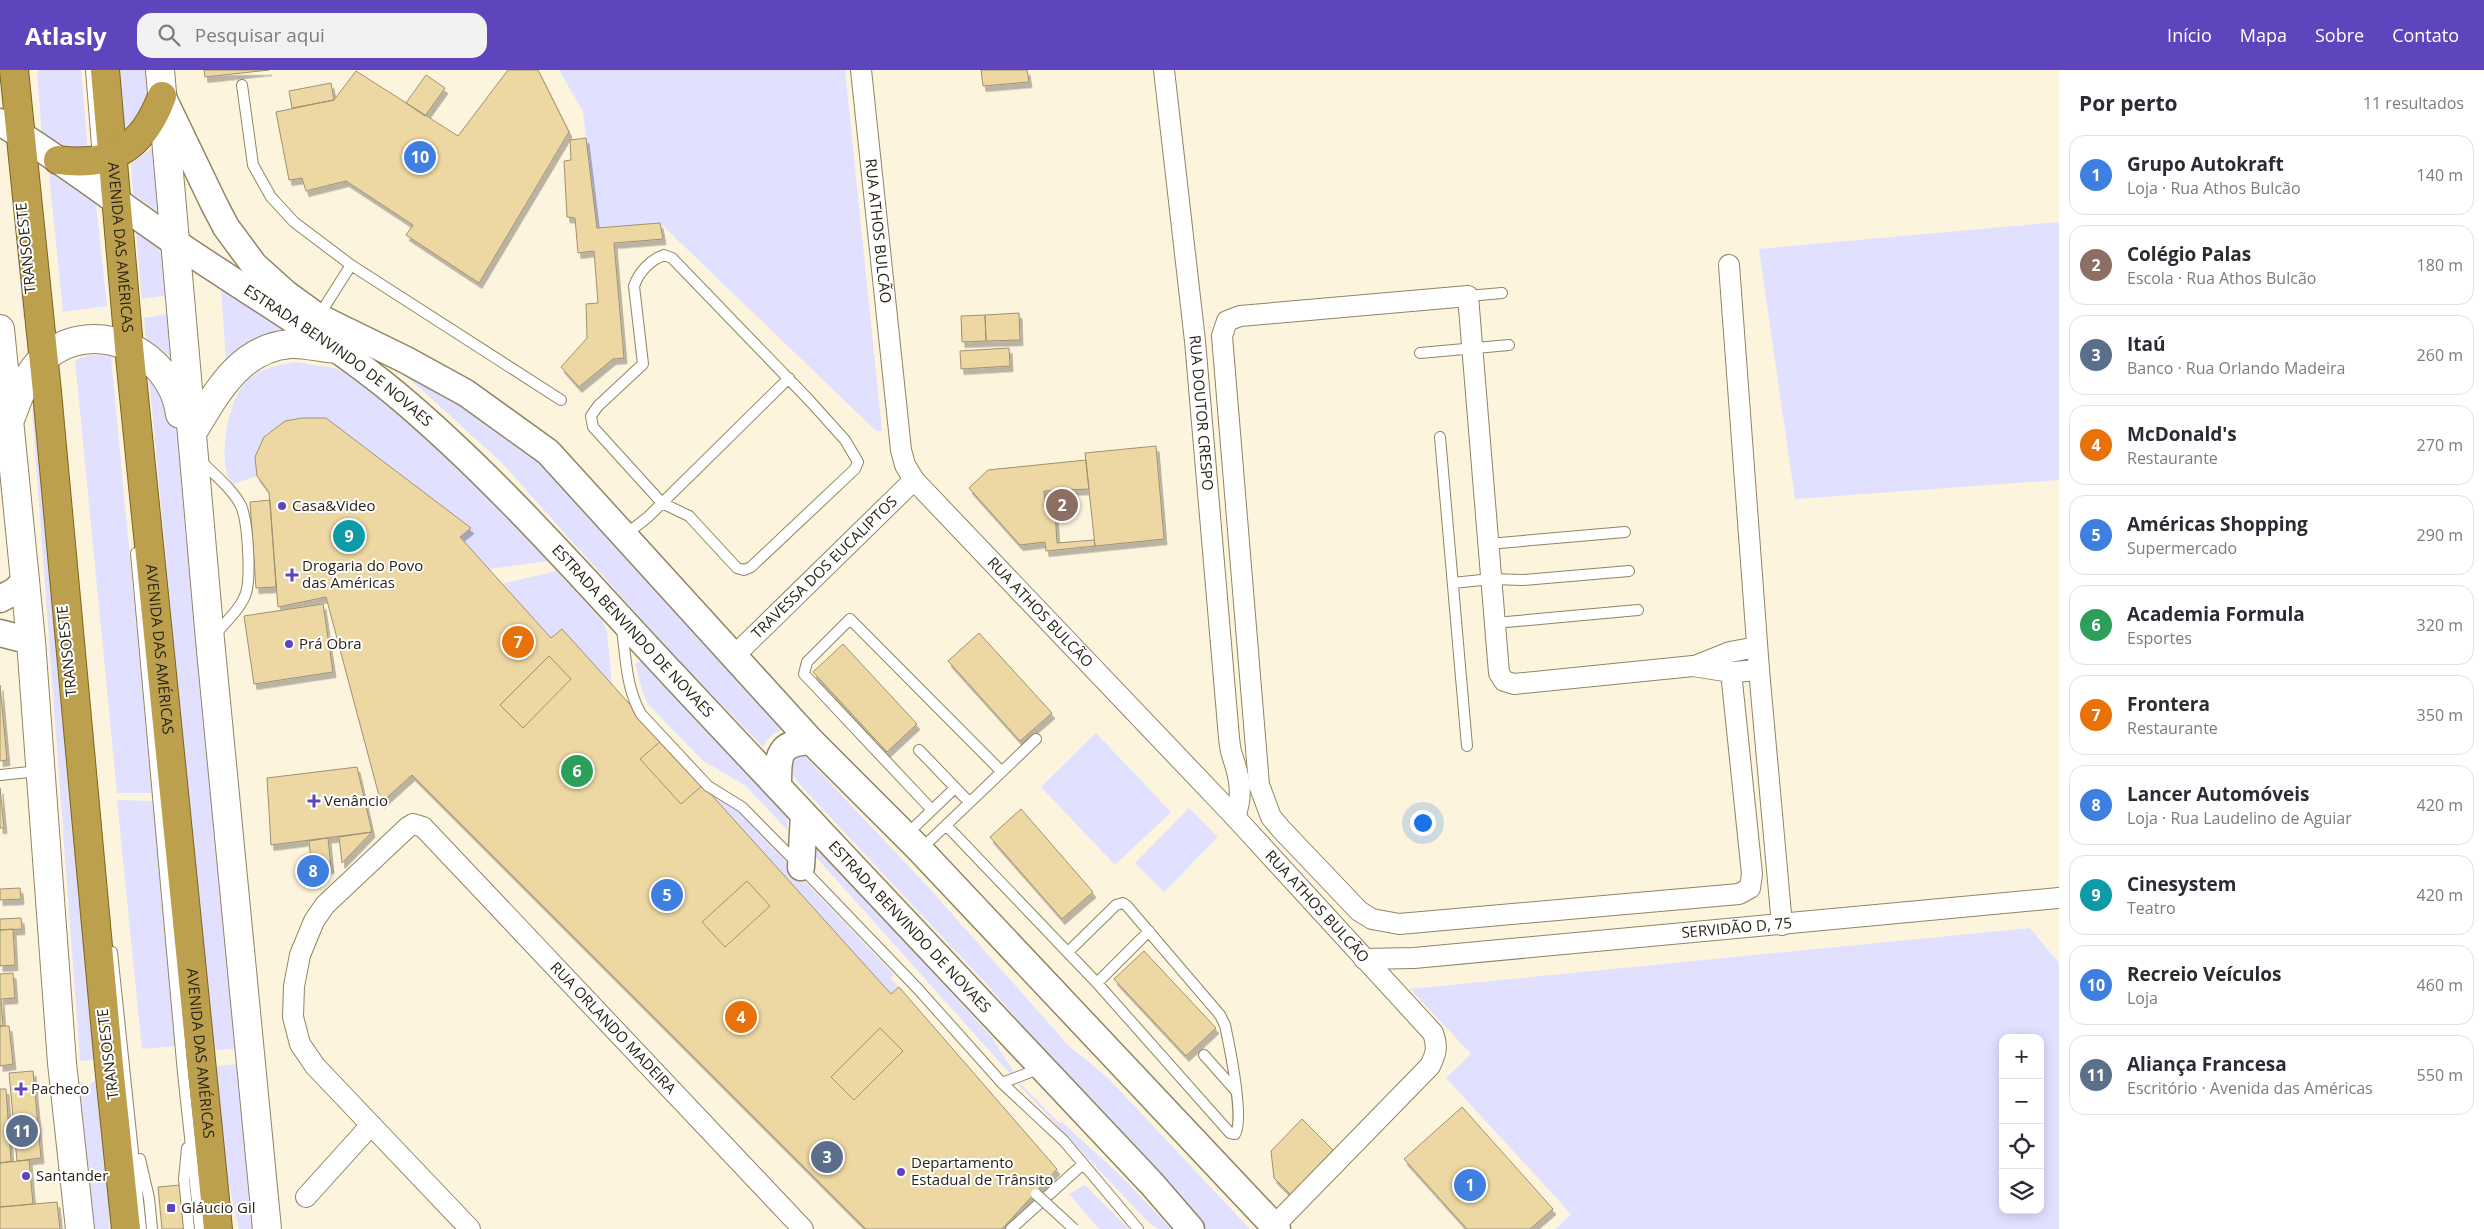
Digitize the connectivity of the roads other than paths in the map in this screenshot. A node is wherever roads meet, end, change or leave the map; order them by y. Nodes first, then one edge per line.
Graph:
1 (14, 70) edge
2 (24, 70) edge
3 (91, 70) edge
4 (104, 70) edge
5 (862, 70) edge
6 (1164, 70) edge
7 (161, 83) edge
8 (242, 85) dead end
9 (17, 133) edge
10 (58, 160) joint
11 (105, 180) junction
12 (177, 244) junction
13 (351, 265) junction
14 (1729, 265) dead end
15 (1502, 293) dead end
16 (1468, 296) junction
17 (318, 317) junction
18 (0, 329) edge
19 (120, 344) junction
20 (1509, 345) dead end
21 (1472, 348) junction
22 (336, 349) junction
23 (1420, 353) dead end
24 (48, 355) junction
25 (789, 378) junction
26 (561, 400) dead end
27 (10, 421) junction
28 (1440, 437) dead end
29 (193, 443) junction
30 (914, 480) junction
31 (662, 503) junction
32 (1625, 532) dead end
33 (625, 535) junction
34 (135, 540) dead end
35 (1488, 544) junction
36 (1629, 571) dead end
37 (1491, 580) junction
38 (26, 581) junction
39 (1453, 583) junction
40 (206, 589) junction
41 (0, 598) edge
42 (1638, 610) dead end
43 (622, 620) junction
44 (1495, 623) junction
45 (0, 633) edge
46 (210, 640) junction
47 (30, 641) junction
48 (1757, 647) junction
49 (733, 656) junction
50 (1693, 666) junction
51 (1759, 670) junction
52 (1731, 672) junction
53 (85, 686) dead end
54 (1036, 739) dead end
55 (812, 741) junction
56 (1467, 746) dead end
57 (919, 750) dead end
58 (1232, 757) junction
59 (40, 771) junction
60 (1001, 771) junction
61 (0, 775) edge
62 (778, 786) junction
63 (955, 788) junction
64 (1217, 798) junction
65 (969, 802) junction
66 (932, 810) junction
67 (804, 815) junction
68 (1235, 817) junction
69 (946, 825) junction
70 (913, 843) junction
71 (801, 867) junction
72 (2059, 898) edge
73 (1782, 925) junction
74 (1149, 932) junction
75 (111, 941) dead end
76 (1068, 952) junction
77 (1414, 958) junction
78 (1364, 959) junction
79 (1385, 981) junction
80 (1098, 983) junction
81 (1204, 1055) dead end
82 (1041, 1068) junction
83 (1002, 1083) junction
84 (1236, 1091) junction
85 (189, 1122) junction
86 (371, 1125) junction
87 (132, 1126) junction
88 (1083, 1164) junction
89 (122, 1182) junction
90 (1036, 1194) dead end
91 (306, 1197) dead end
92 (1275, 1227) edge
93 (80, 1229) edge
94 (116, 1229) edge
95 (126, 1229) edge
96 (141, 1229) edge
97 (152, 1229) edge
98 (189, 1229) edge
99 (200, 1229) edge
100 (218, 1229) edge
101 (267, 1229) edge
102 (470, 1229) edge
103 (803, 1229) edge
104 (1011, 1229) edge
105 (1074, 1229) edge
106 (1138, 1229) edge
107 (1191, 1229) edge

1 - 9 highway
2 - 9 lane
3 - 11 lane
4 - 11 highway, AVENIDA DAS AMÉRICAS
5 - 30 street, RUA ATHOS BULCÃO
6 - 58 street, RUA DOUTOR CRESPO
7 - 11 highway
7 - 12 main road
7 - 17 street, ESTRADA BENVINDO DE NOVAES
8 - 13 lane
9 - 10 street
9 - 24 highway
10 - 11 highway
11 - 12 street, ESTRADA BENVINDO DE NOVAES
11 - 19 highway, AVENIDA DAS AMÉRICAS
12 - 22 street, ESTRADA BENVINDO DE NOVAES
12 - 29 main road
13 - 17 lane
13 - 26 lane
14 - 48 street
15 - 16 lane
16 - 21 street
16 - 52 street
17 - 33 street, ESTRADA BENVINDO DE NOVAES
18 - 27 main road
19 - 24 main road
19 - 40 main road
19 - 100 highway, AVENIDA DAS AMÉRICAS
20 - 21 lane
21 - 23 lane
21 - 35 street
22 - 29 main road
22 - 43 street, ESTRADA BENVINDO DE NOVAES
24 - 27 main road
24 - 53 lane, TRANSOESTE
24 - 89 highway
25 - 31 lane
25 - 31 lane
25 - 31 lane
27 - 38 main road
28 - 39 lane
29 - 40 main road
29 - 46 lane
30 - 49 street, TRAVESSA DOS EUCALIPTOS
30 - 64 street, RUA ATHOS BULCÃO
31 - 33 lane
32 - 35 lane
33 - 49 street, ESTRADA BENVINDO DE NOVAES
34 - 85 lane
35 - 37 street
36 - 37 lane
37 - 39 lane
37 - 44 street
38 - 41 street
38 - 47 main road
39 - 56 lane
40 - 46 main road
42 - 44 lane
43 - 62 street, ESTRADA BENVINDO DE NOVAES
43 - 71 lane
44 - 50 street
45 - 47 street
46 - 101 main road
47 - 59 main road
48 - 50 street
48 - 51 street
49 - 55 street, ESTRADA BENVINDO DE NOVAES
50 - 52 street
51 - 52 street
51 - 73 street
54 - 60 lane
55 - 62 street
55 - 70 street, ESTRADA BENVINDO DE NOVAES
57 - 63 lane
58 - 64 street, RUA DOUTOR CRESPO
58 - 68 street, RUA DOUTOR CRESPO
59 - 61 lane
59 - 93 main road
60 - 65 lane
60 - 66 lane
62 - 67 street, ESTRADA BENVINDO DE NOVAES
63 - 65 lane
63 - 66 lane
64 - 68 street, RUA ATHOS BULCÃO
65 - 69 lane
66 - 70 lane
67 - 71 street
67 - 82 street, ESTRADA BENVINDO DE NOVAES
68 - 78 street, RUA ATHOS BULCÃO
69 - 70 lane
69 - 76 lane
70 - 92 street, ESTRADA BENVINDO DE NOVAES
71 - 83 lane
72 - 73 street, SERVIDÃO D, 75
73 - 77 street, SERVIDÃO D, 75
74 - 76 lane
74 - 80 lane
74 - 84 lane
75 - 87 lane, TRANSOESTE
76 - 80 lane
77 - 78 street, SERVIDÃO D, 75
77 - 79 street
78 - 79 street, RUA ATHOS BULCÃO
79 - 92 street, RUA ATHOS BULCÃO
80 - 84 lane
81 - 84 lane
82 - 83 lane
82 - 107 street, ESTRADA BENVINDO DE NOVAES
83 - 88 lane
85 - 98 lane
85 - 99 lane
86 - 91 street
86 - 102 street
86 - 103 street, RUA ORLANDO MADEIRA
87 - 96 lane, TRANSOESTE
87 - 97 lane
88 - 104 lane
88 - 106 lane
89 - 94 highway
89 - 95 highway
90 - 105 lane, bridge

